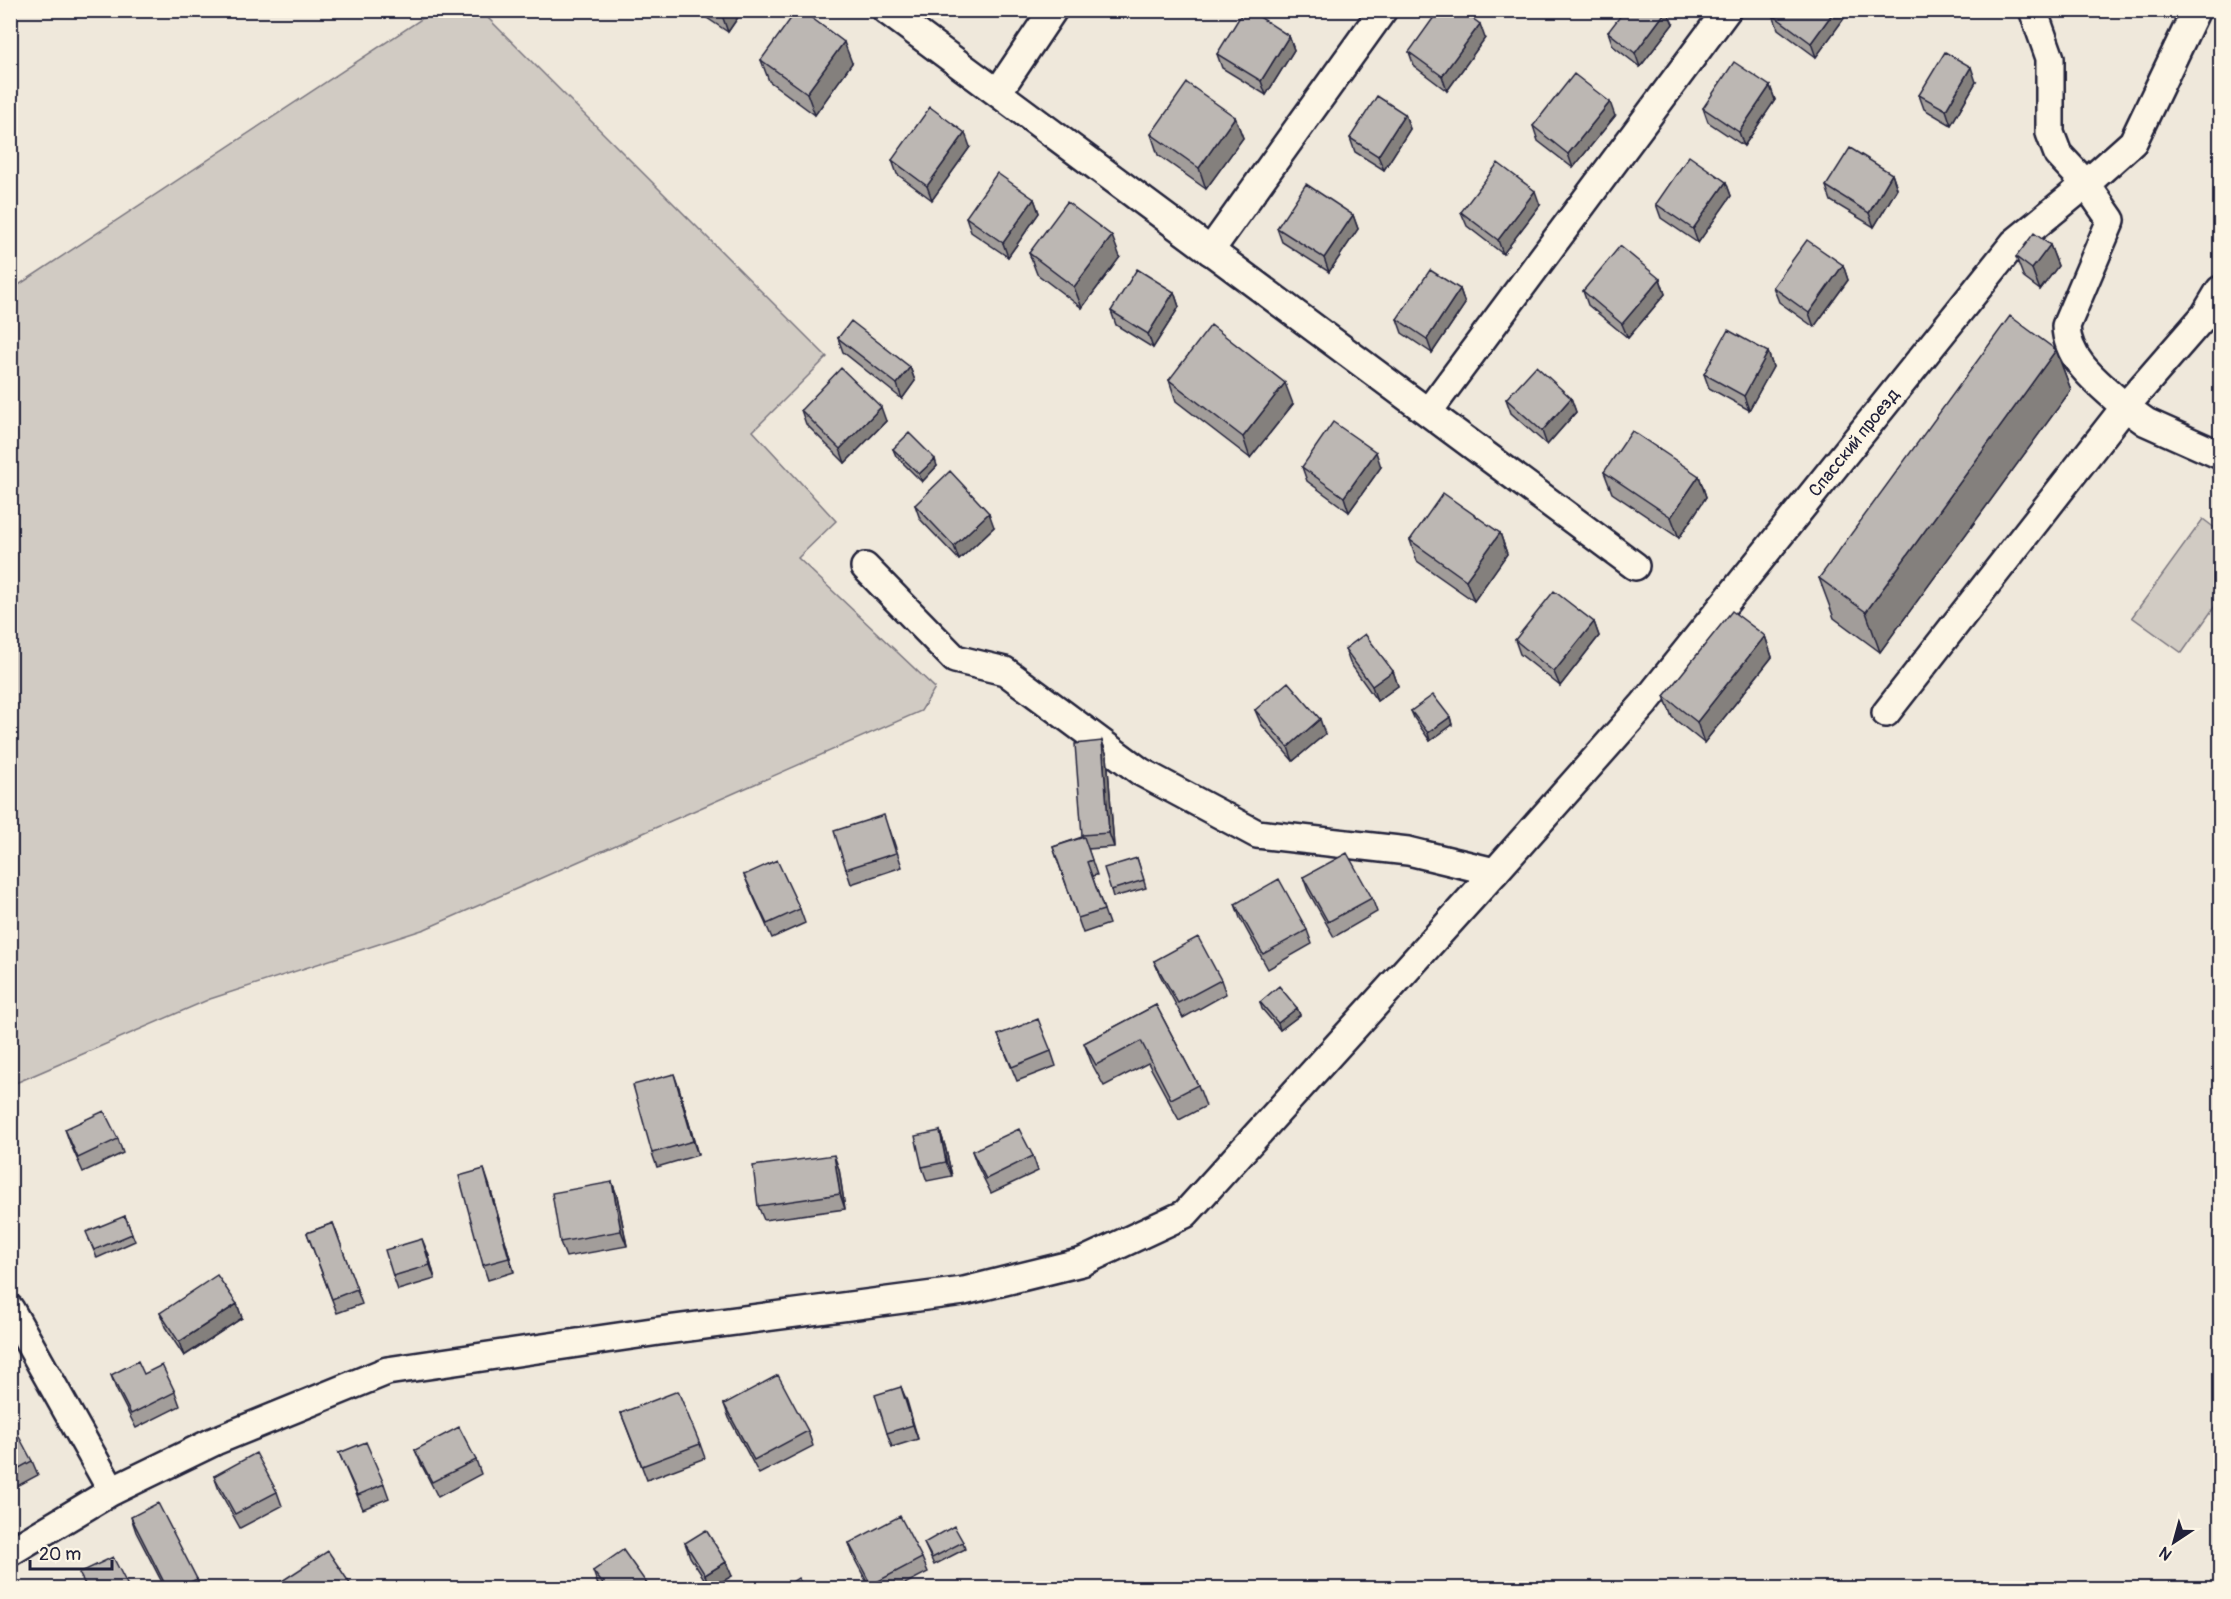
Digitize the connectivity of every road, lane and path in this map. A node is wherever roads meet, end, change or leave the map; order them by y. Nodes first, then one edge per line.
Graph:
1 (886, 10) edge
2 (1053, 10) edge
3 (1383, 10) edge
4 (1727, 10) edge
5 (2033, 10) edge
6 (2196, 10) edge
7 (998, 92) junction
8 (2086, 184) junction
9 (1210, 251) junction
10 (2220, 290) edge
11 (2125, 407) junction
12 (1428, 412) junction
13 (2220, 455) edge
14 (1635, 566) dead end
15 (865, 567) dead end
16 (1886, 713) dead end
17 (1495, 872) junction
18 (10, 1309) edge
19 (112, 1491) junction
20 (10, 1552) edge

1 - 7 street
2 - 7 street
3 - 9 street
4 - 12 street
5 - 8 street
6 - 8 street, Спасский проезд
7 - 9 street
8 - 11 street
8 - 17 street, Спасский проезд
9 - 12 street
10 - 11 street
11 - 13 street
11 - 16 street
12 - 14 street
15 - 17 street
17 - 19 street, Спасский проезд
18 - 19 street
19 - 20 street, Спасский проезд

